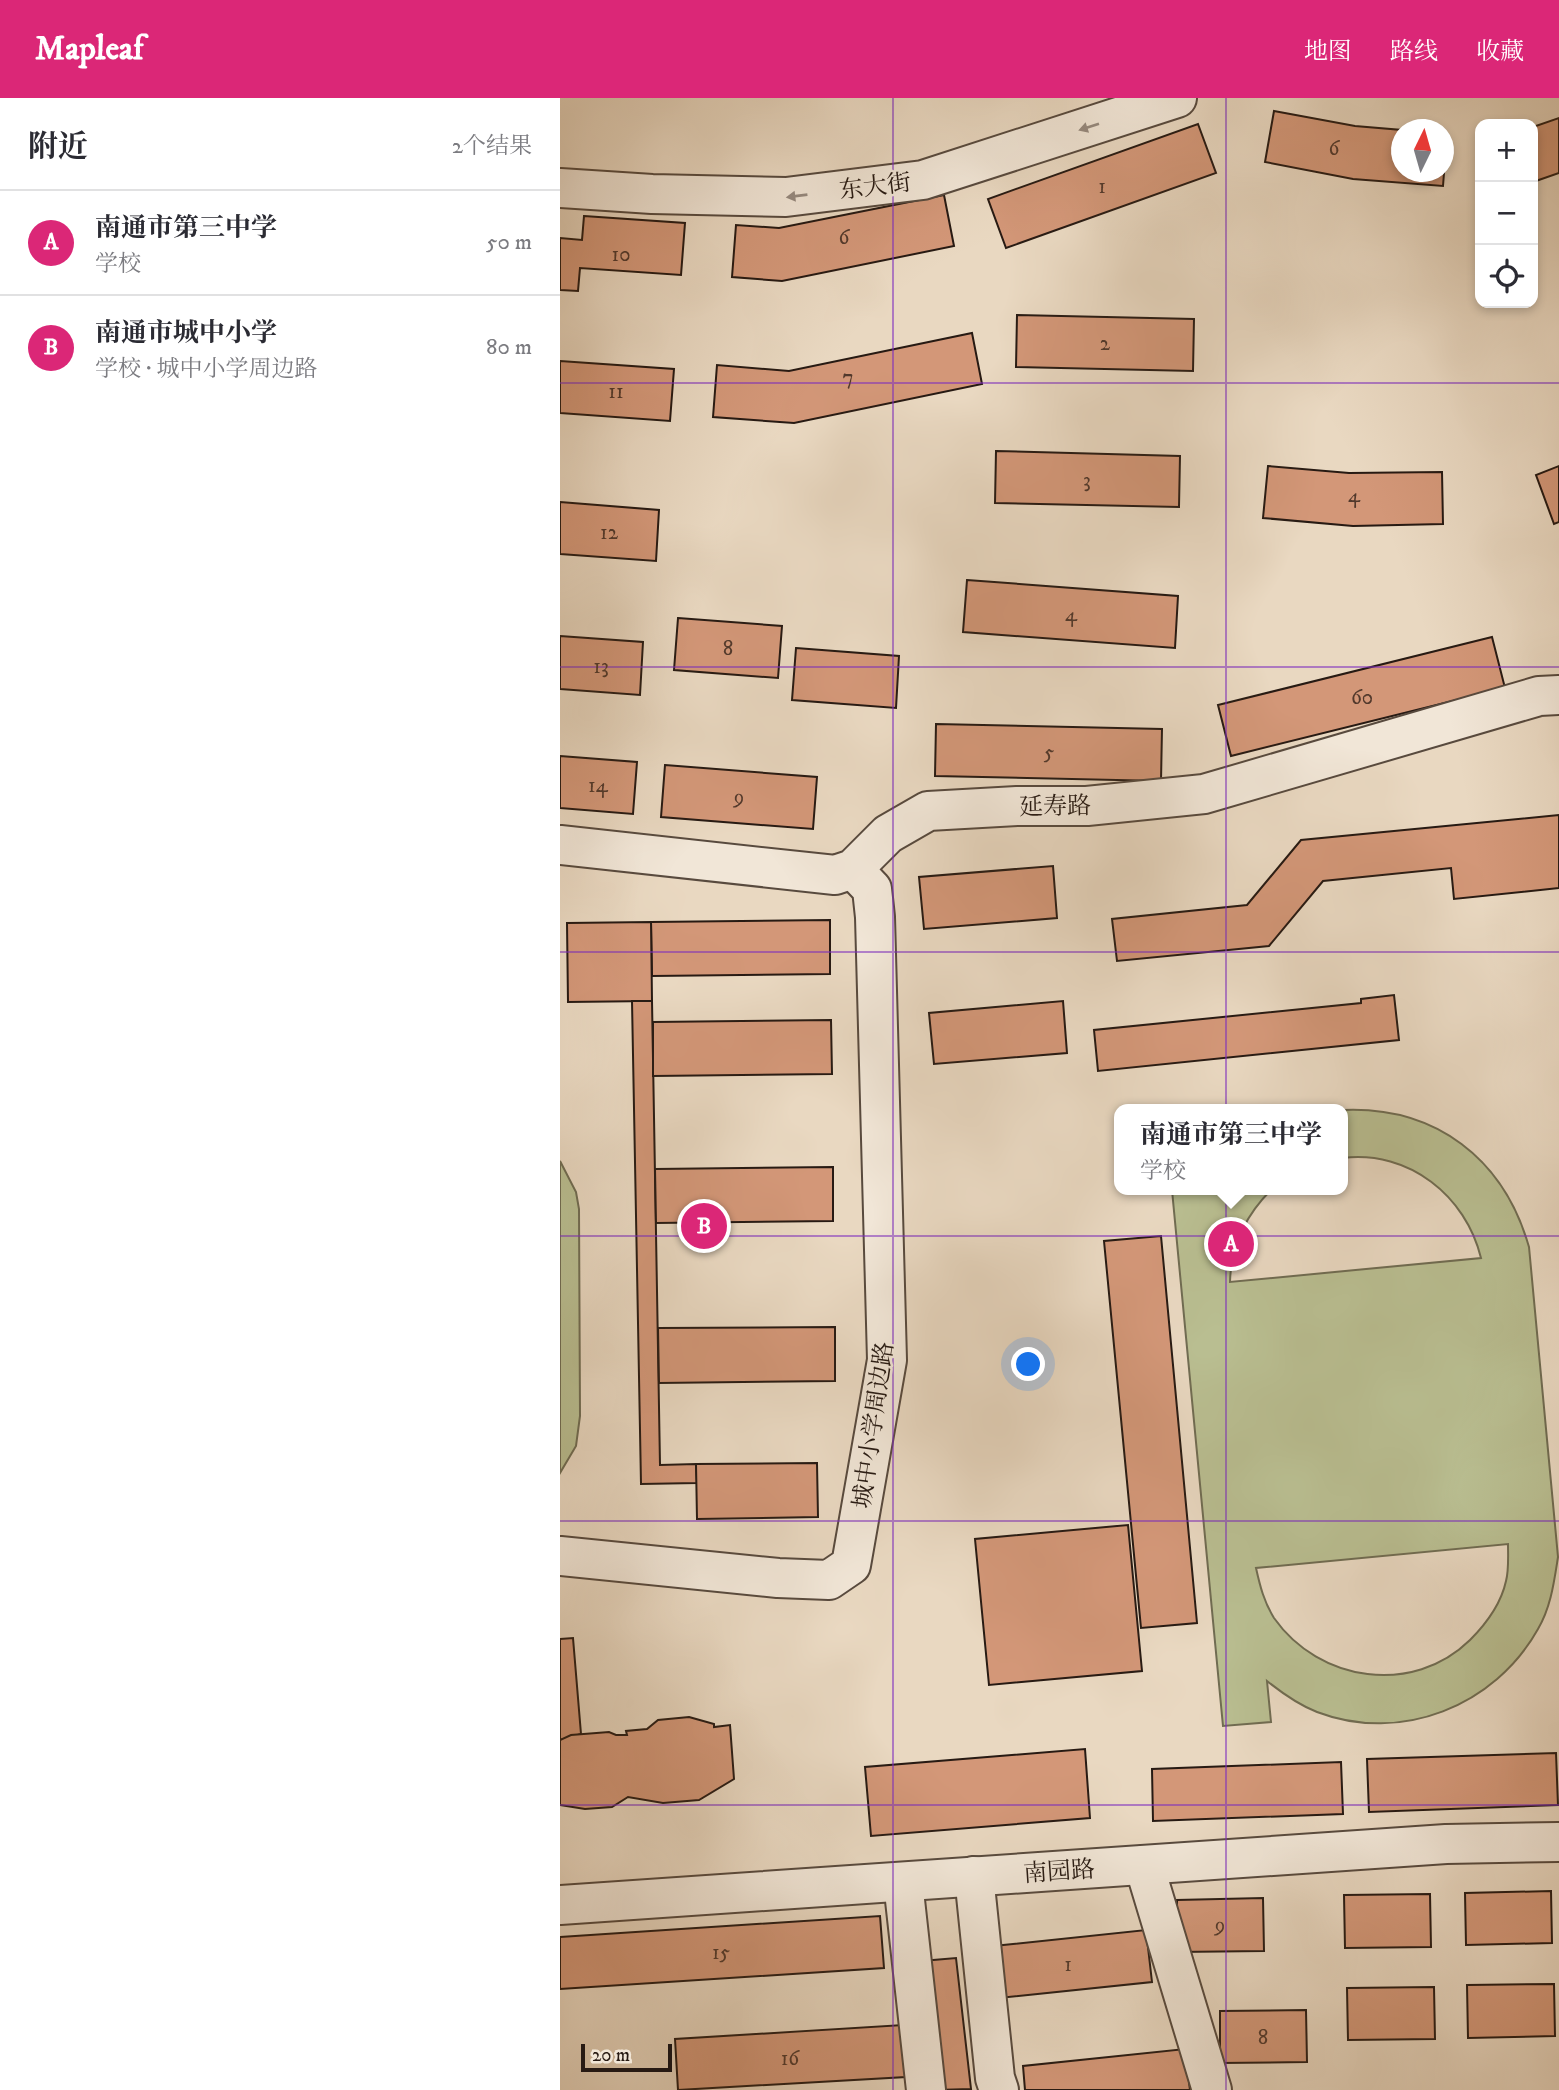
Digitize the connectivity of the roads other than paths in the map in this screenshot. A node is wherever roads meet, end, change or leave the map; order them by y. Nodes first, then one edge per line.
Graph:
1 (1177, 98) edge
2 (560, 187) edge
3 (1559, 695) edge
4 (560, 845) edge
5 (853, 869) junction
6 (560, 1556) edge
7 (1559, 1842) edge
8 (1144, 1865) junction
9 (974, 1877) junction
10 (903, 1882) junction
11 (560, 1905) edge
12 (926, 2090) edge
13 (999, 2090) edge
14 (1212, 2090) edge

1 -> 2 street, 东大街
3 - 5 street, 延寿路
4 - 5 street
5 - 6 street, 城中小学周边路
7 - 8 street, 南园路
8 - 9 street, 南园路
8 - 14 street
9 - 10 street, 南园路
9 - 13 street
10 - 11 street, 南园路
10 - 12 street

